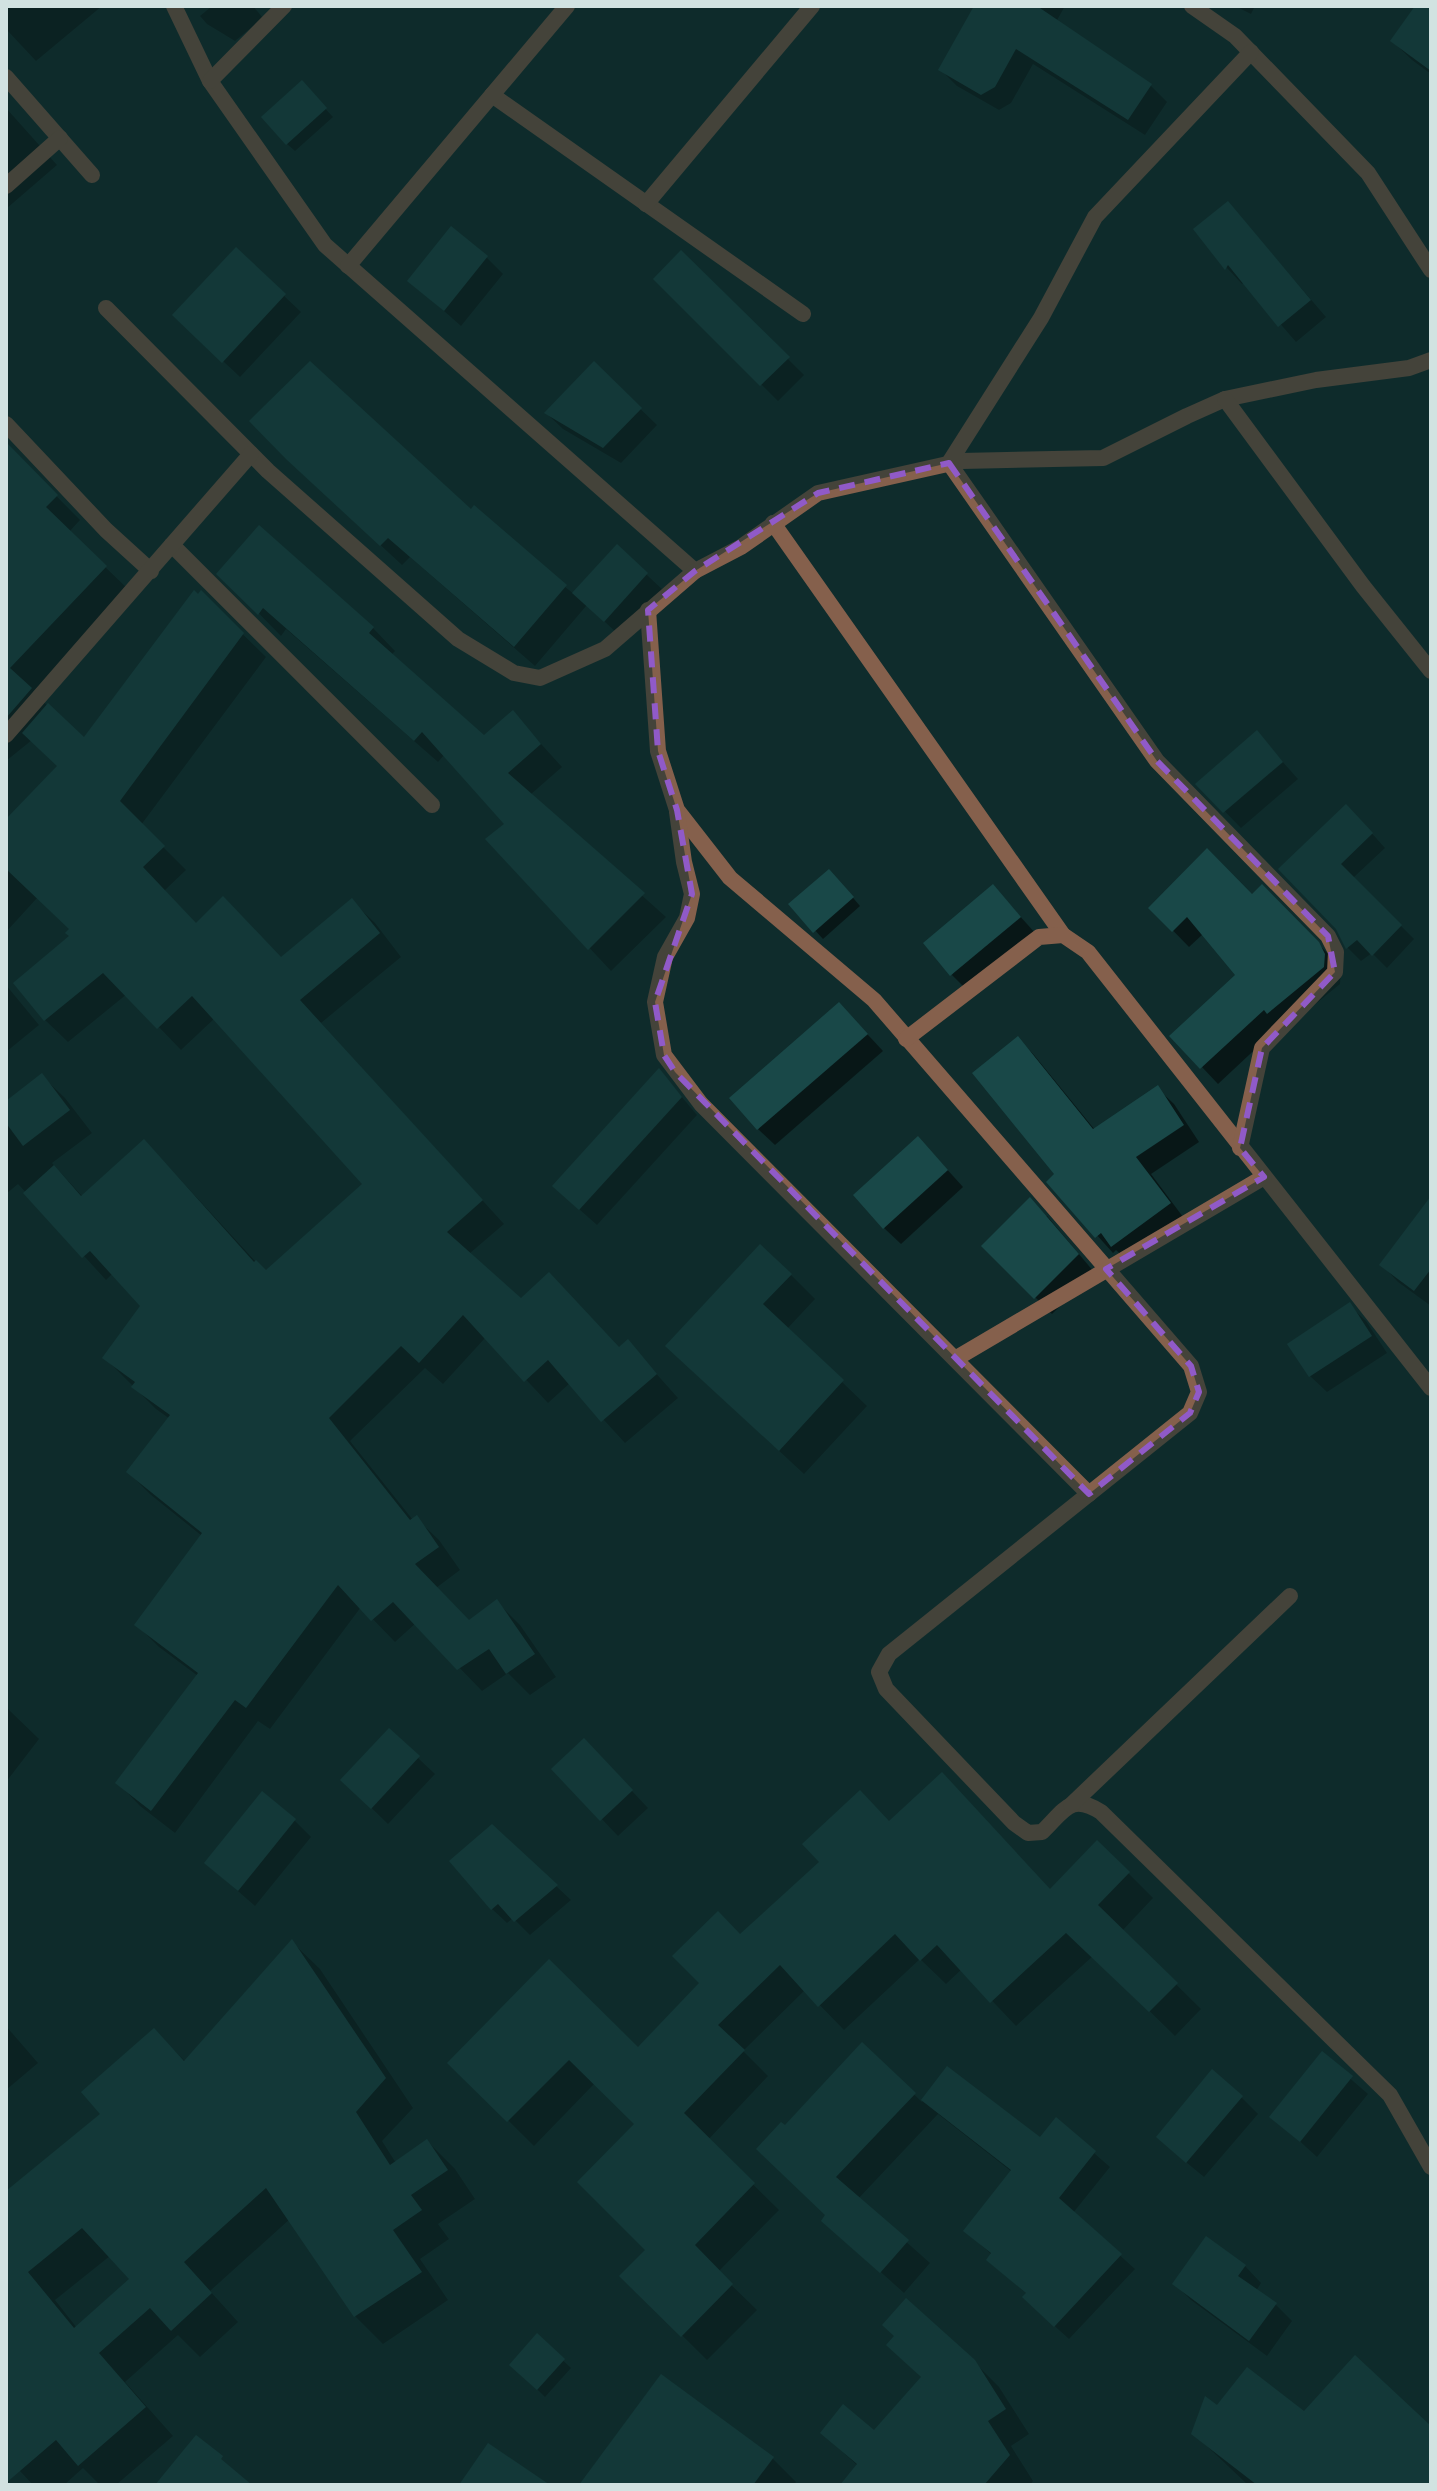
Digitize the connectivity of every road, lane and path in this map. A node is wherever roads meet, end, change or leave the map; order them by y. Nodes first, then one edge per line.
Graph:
1 (174, 6) edge
2 (284, 6) edge
3 (567, 6) edge
4 (812, 6) edge
5 (1192, 6) edge
6 (1251, 52) junction
7 (6, 77) edge
8 (210, 81) junction
9 (492, 95) junction
10 (60, 138) junction
11 (92, 175) dead end
12 (6, 186) edge
13 (646, 204) junction
14 (348, 266) junction
15 (1431, 270) edge
16 (106, 308) dead end
17 (803, 314) dead end
18 (1431, 360) edge
19 (1225, 399) junction
20 (6, 424) edge
21 (251, 454) junction
22 (949, 463) junction
23 (773, 523) junction
24 (172, 545) junction
25 (151, 571) junction
26 (695, 571) junction
27 (648, 610) junction
28 (1431, 671) edge
29 (6, 735) edge
30 (432, 805) dead end
31 (677, 810) junction
32 (1063, 935) junction
33 (906, 1039) junction
34 (1240, 1148) junction
35 (1264, 1177) junction
36 (1106, 1269) junction
37 (955, 1359) junction
38 (1431, 1388) edge
39 (1089, 1494) junction
40 (1290, 1596) dead end
41 (1071, 1805) junction
42 (1431, 2167) edge

1 - 8 street
2 - 8 street
3 - 9 street
4 - 13 street
5 - 6 street
6 - 15 street
6 - 22 street
7 - 10 street
8 - 14 street
9 - 13 street
9 - 14 street
10 - 11 street
10 - 12 street
13 - 17 street
14 - 26 street
16 - 21 street
18 - 19 street
19 - 22 street
19 - 28 street
20 - 25 street
21 - 24 street
21 - 27 street
22 - 23 street
22 - 34 street
23 - 26 street
23 - 32 street
24 - 25 street
24 - 30 street
25 - 29 street
26 - 27 street
27 - 31 street
31 - 33 street
31 - 37 street
32 - 33 street
32 - 34 street
33 - 36 street
34 - 35 street
35 - 36 street
35 - 38 street
36 - 37 street
36 - 39 street
37 - 39 street
39 - 41 street
40 - 41 street
41 - 42 street

